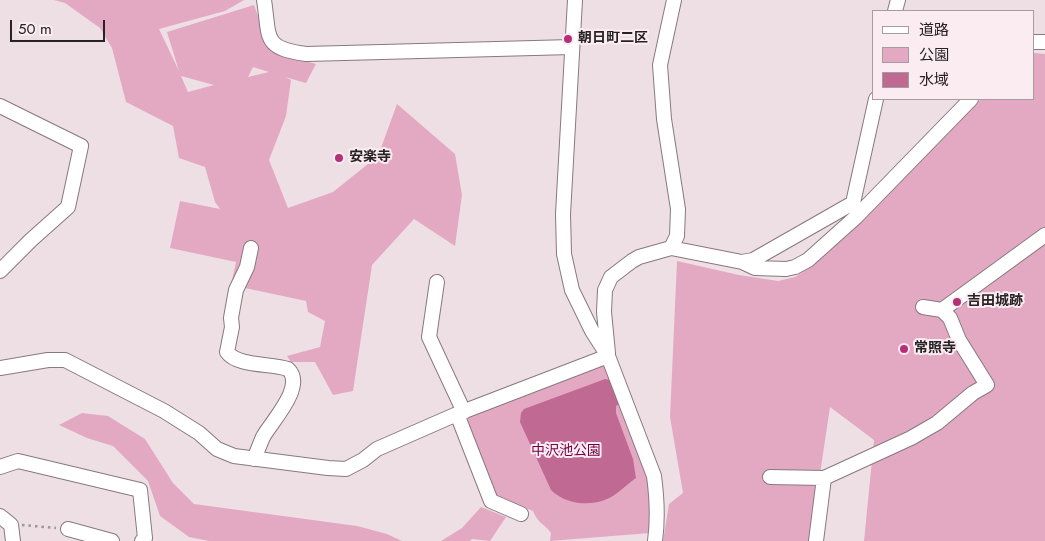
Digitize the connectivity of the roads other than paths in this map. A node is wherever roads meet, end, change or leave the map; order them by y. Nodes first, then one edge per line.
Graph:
1 (264, 0) edge
2 (575, 0) edge
3 (674, 0) edge
4 (572, 47) junction
5 (876, 100) edge
6 (970, 100) edge
7 (0, 106) edge
8 (1045, 234) edge
9 (251, 248) dead end
10 (671, 248) junction
11 (742, 262) junction
12 (0, 271) edge
13 (437, 282) dead end
14 (923, 307) dead end
15 (942, 310) junction
16 (608, 356) junction
17 (0, 368) edge
18 (460, 413) junction
19 (254, 459) junction
20 (0, 467) edge
21 (770, 477) dead end
22 (824, 478) junction
23 (521, 514) dead end
24 (6, 521) edge
25 (68, 530) road end
26 (13, 541) edge
27 (112, 541) edge
28 (142, 541) edge
29 (655, 541) edge
30 (816, 541) edge

1 - 4 street
2 - 4 street
3 - 10 street
4 - 16 street
5 - 11 street
6 - 11 street
7 - 12 street
8 - 15 street
9 - 19 street
10 - 11 street
10 - 16 street
13 - 18 street
14 - 15 street
15 - 22 street
16 - 18 street
16 - 29 street
17 - 19 street
18 - 19 street
18 - 23 street
20 - 28 street
21 - 22 street
22 - 30 street
24 - 26 street
25 - 27 street

